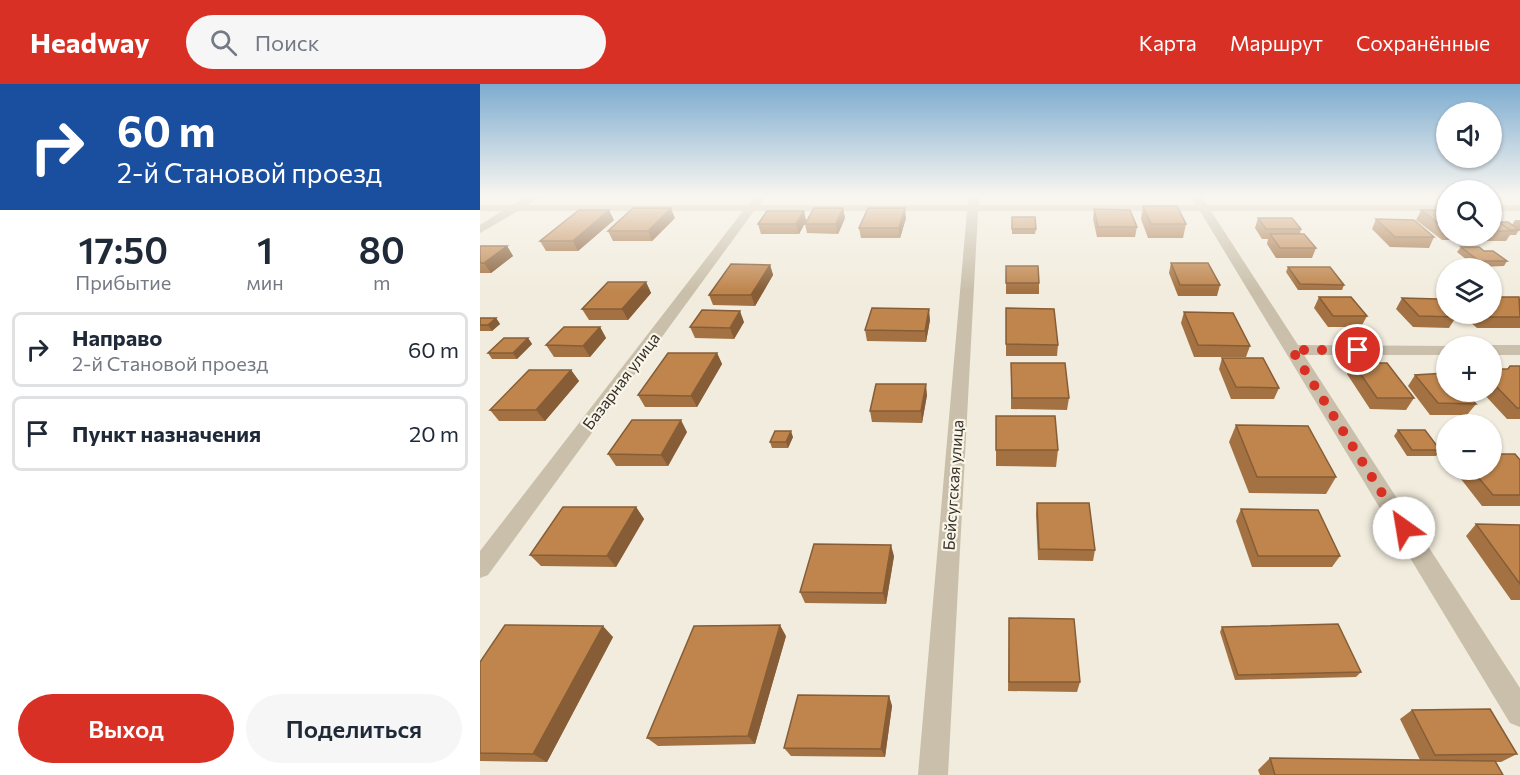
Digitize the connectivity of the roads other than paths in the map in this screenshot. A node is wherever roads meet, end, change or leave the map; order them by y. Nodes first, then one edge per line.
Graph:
1 (737, 227) edge
2 (972, 227) edge
3 (1215, 227) edge
4 (1292, 350) junction
5 (1436, 350) edge
6 (1502, 350) edge
7 (1520, 350) edge
8 (480, 568) edge
9 (1512, 686) edge
10 (1520, 713) edge
11 (933, 775) edge

1 - 8 street, Базарная улица
2 - 11 street, Бейсугская улица
3 - 4 street
4 - 5 street
4 - 9 street
6 - 7 street
9 - 10 street

